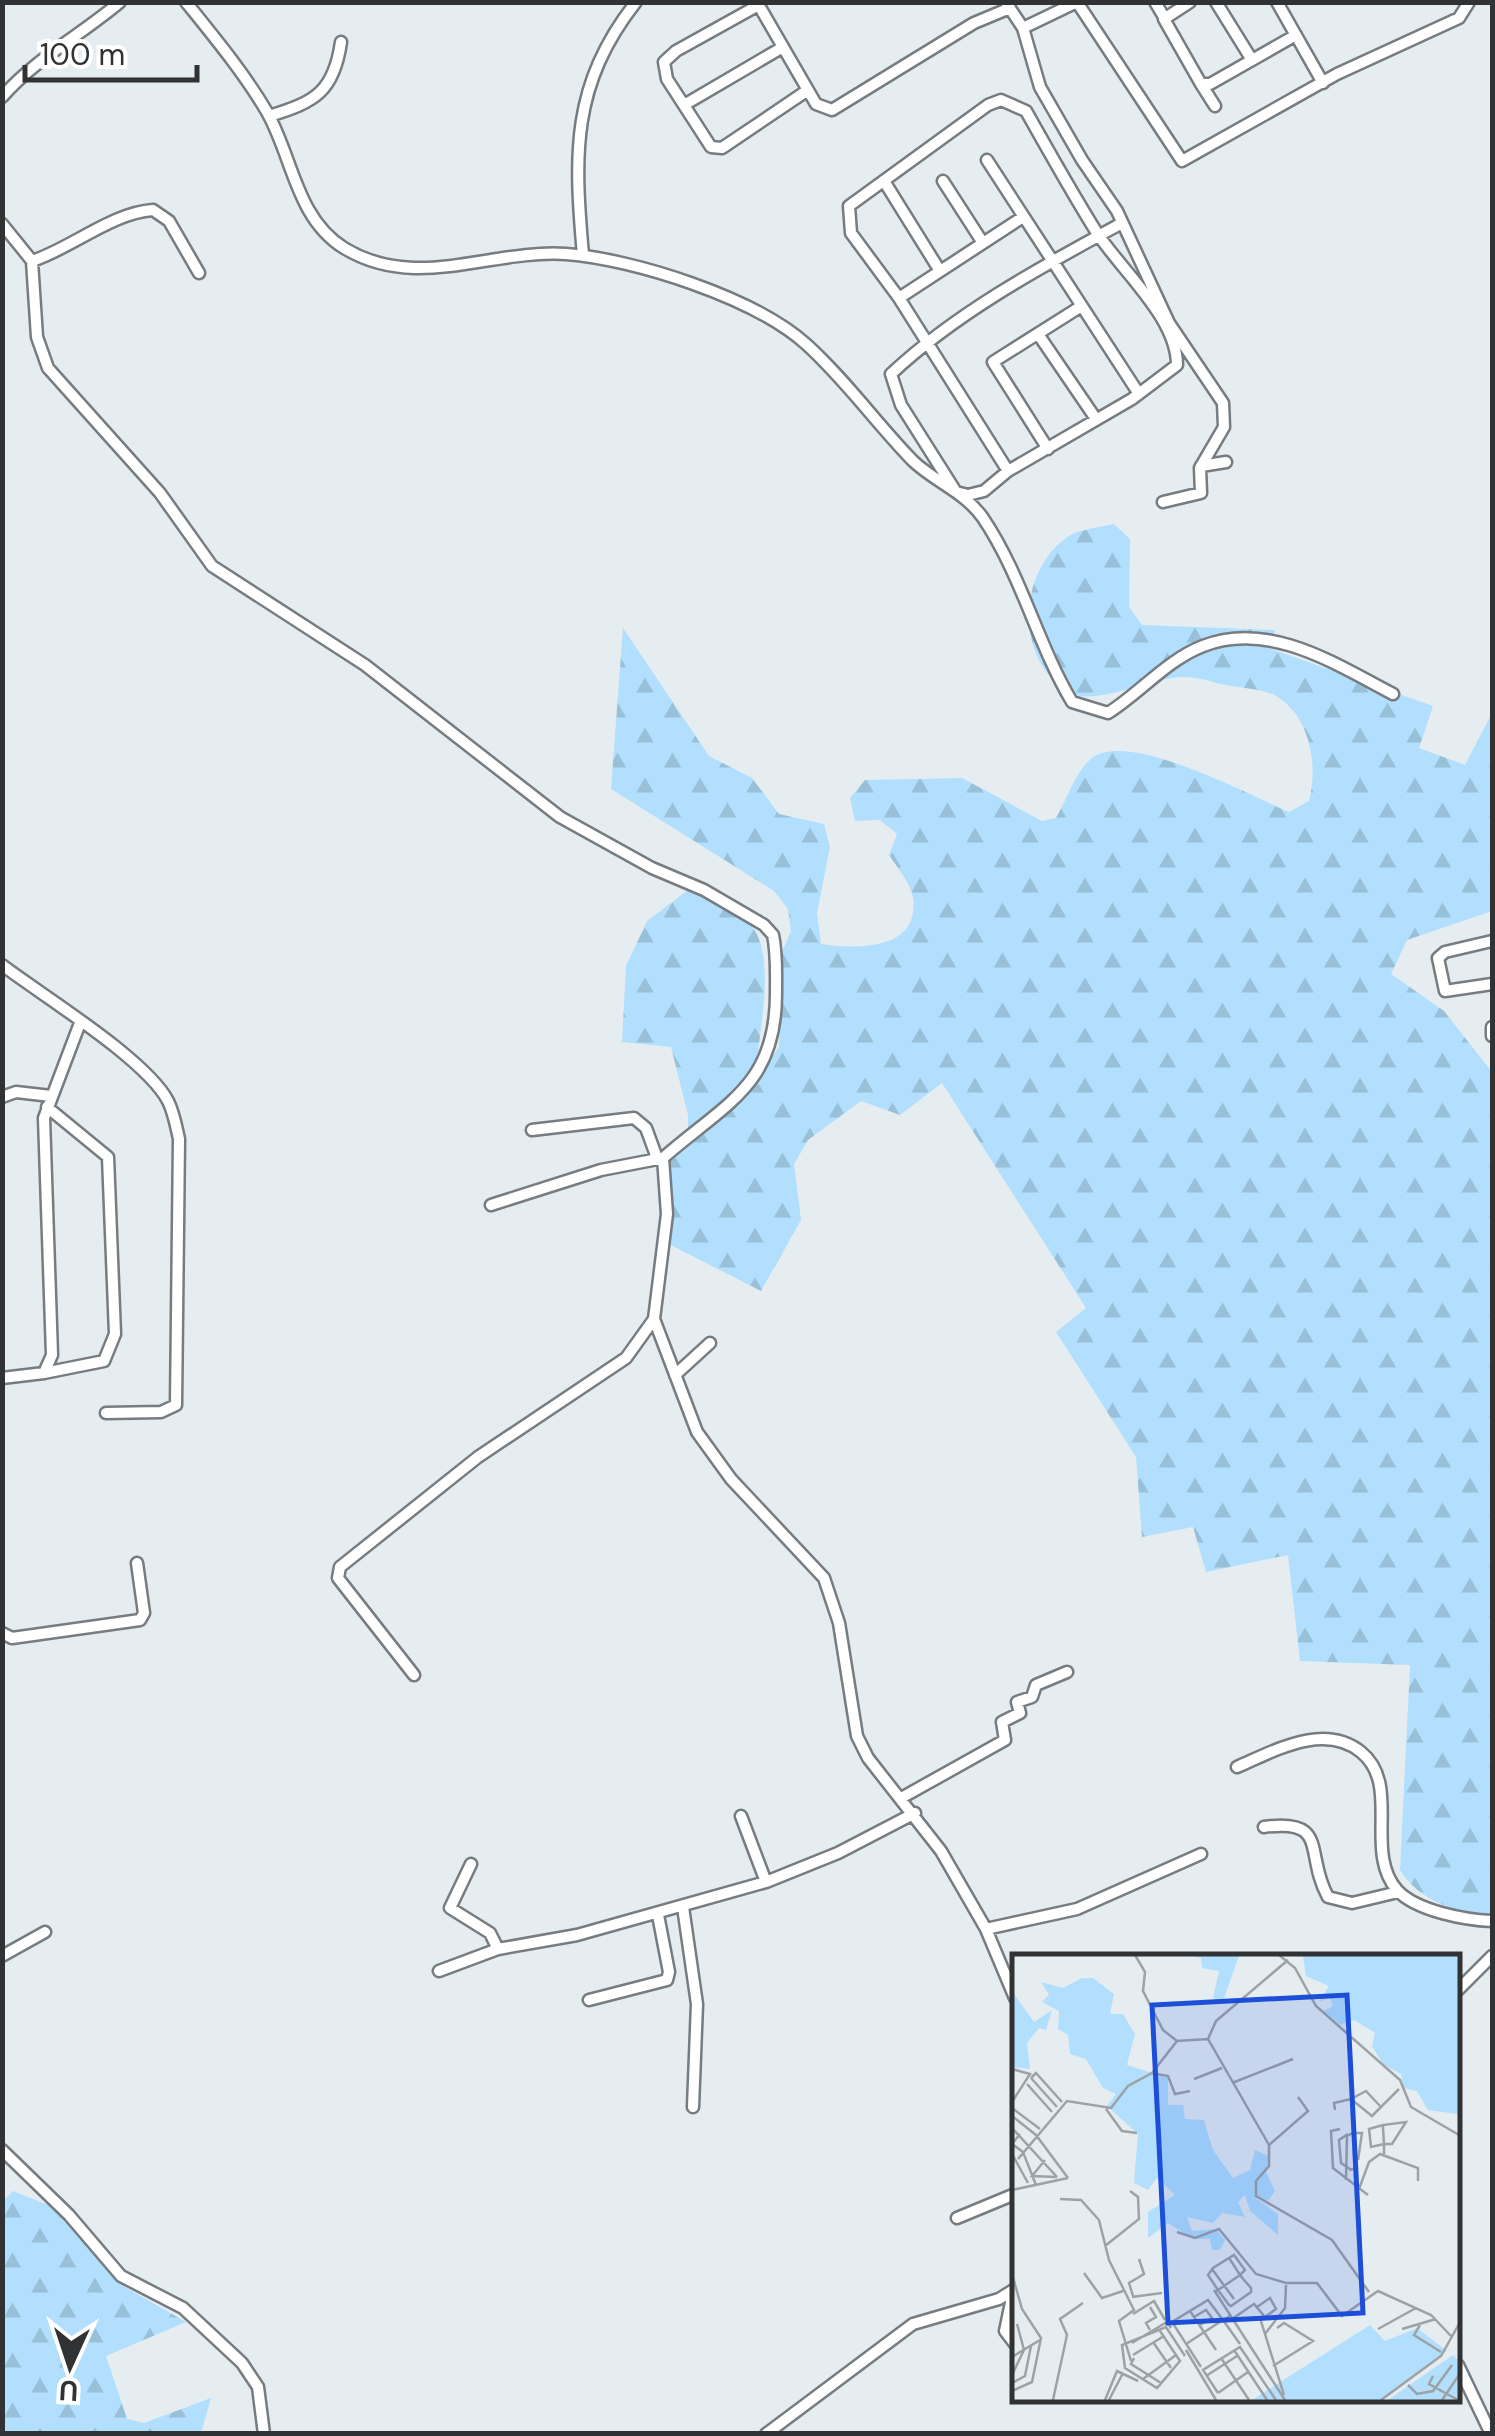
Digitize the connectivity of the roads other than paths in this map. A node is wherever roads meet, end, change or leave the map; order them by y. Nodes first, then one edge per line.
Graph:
1 (120, 2) edge
2 (186, 2) edge
3 (636, 2) edge
4 (1077, 2) edge
5 (1156, 2) edge
6 (1190, 2) edge
7 (1216, 2) edge
8 (1277, 2) edge
9 (1469, 2) edge
10 (748, 5) edge
11 (1008, 5) edge
12 (1164, 17) junction
13 (1023, 28) junction
14 (1296, 35) junction
15 (341, 42) dead end
16 (783, 47) junction
17 (1252, 60) junction
18 (1323, 83) junction
19 (1201, 84) junction
20 (808, 90) junction
21 (2, 98) edge
22 (684, 105) junction
23 (1215, 106) dead end
24 (269, 116) junction
25 (987, 160) dead end
26 (884, 181) junction
27 (943, 182) dead end
28 (1022, 217) junction
29 (1122, 223) junction
30 (2, 224) edge
31 (1099, 236) junction
32 (982, 243) junction
33 (583, 256) junction
34 (32, 261) junction
35 (1052, 264) junction
36 (940, 271) junction
37 (199, 274) dead end
38 (899, 298) junction
39 (1080, 307) junction
40 (1038, 334) junction
41 (927, 340) junction
42 (1139, 394) junction
43 (1096, 419) junction
44 (1048, 448) junction
45 (1226, 462) dead end
46 (1200, 466) junction
47 (1008, 471) junction
48 (956, 492) junction
49 (1164, 502) dead end
50 (1393, 694) dead end
51 (1492, 941) edge
52 (2, 965) edge
53 (1492, 984) edge
54 (80, 1023) junction
55 (1492, 1027) edge
56 (1492, 1036) edge
57 (2, 1096) edge
58 (49, 1101) junction
59 (532, 1130) dead end
60 (660, 1158) junction
61 (491, 1205) dead end
62 (654, 1319) junction
63 (710, 1343) dead end
64 (44, 1373) junction
65 (675, 1375) junction
66 (3, 1378) edge
67 (106, 1413) dead end
68 (137, 1563) dead end
69 (6, 1637) edge
70 (1066, 1672) dead end
71 (414, 1675) dead end
72 (1237, 1767) dead end
73 (902, 1797) junction
74 (915, 1813) junction
75 (741, 1816) dead end
76 (1264, 1827) dead end
77 (1201, 1854) dead end
78 (471, 1864) dead end
79 (766, 1882) junction
80 (1398, 1892) junction
81 (683, 1907) junction
82 (658, 1915) junction
83 (1492, 1921) edge
84 (986, 1929) junction
85 (45, 1932) dead end
86 (498, 1949) junction
87 (2, 1956) edge
88 (1492, 1956) edge
89 (439, 1971) dead end
90 (670, 1972) junction
91 (694, 1973) junction
92 (1460, 1988) edge
93 (1012, 1991) edge
94 (589, 2000) dead end
95 (694, 2107) dead end
96 (2, 2150) edge
97 (1012, 2195) edge
98 (957, 2218) dead end
99 (1012, 2292) edge
100 (1012, 2300) edge
101 (1012, 2340) edge
102 (1460, 2369) edge
103 (264, 2434) edge
104 (766, 2434) edge
105 (1490, 2434) edge

1 - 21 street
2 - 24 street
3 - 33 street
4 - 13 street
4 - 18 street
5 - 12 street
6 - 12 street
7 - 17 street
8 - 14 street
9 - 18 street
10 - 16 street
10 - 22 street
11 - 13 street
11 - 20 street
12 - 19 street
13 - 29 street
14 - 17 street
14 - 18 street
15 - 24 street
16 - 20 street
16 - 22 street
17 - 19 street
19 - 23 street
20 - 22 street
24 - 33 street
25 - 28 street
26 - 31 street
26 - 36 street
26 - 38 street
27 - 32 street
28 - 32 street
28 - 35 street
29 - 31 street
29 - 46 street
30 - 34 street
31 - 35 street
31 - 42 street
32 - 36 street
33 - 48 street
34 - 37 street
34 - 60 street
35 - 39 street
35 - 41 street
36 - 38 street
38 - 41 street
39 - 40 street
39 - 42 street
40 - 43 street
40 - 44 street
41 - 47 street
41 - 48 street
42 - 43 street
43 - 44 street
44 - 47 street
45 - 46 street
46 - 49 street
47 - 48 street
48 - 50 street
51 - 53 street
52 - 54 street
54 - 58 street
54 - 67 street
55 - 56 street
57 - 58 street
58 - 64 street
58 - 64 street
59 - 60 street
60 - 61 street
60 - 62 street
62 - 65 street
62 - 71 street
63 - 65 street
64 - 66 street
65 - 73 street
68 - 69 street
70 - 73 street
72 - 80 street
73 - 74 street
74 - 79 street
74 - 84 street
75 - 79 street
76 - 80 street
77 - 84 street
78 - 86 street
79 - 81 street
80 - 83 street
81 - 82 street
81 - 91 street
82 - 86 street
82 - 90 street
84 - 93 street
85 - 87 street
86 - 89 street
88 - 92 street
90 - 91 street
90 - 94 street
91 - 95 street
96 - 103 street
97 - 98 street
99 - 104 street
100 - 101 street
102 - 105 street

